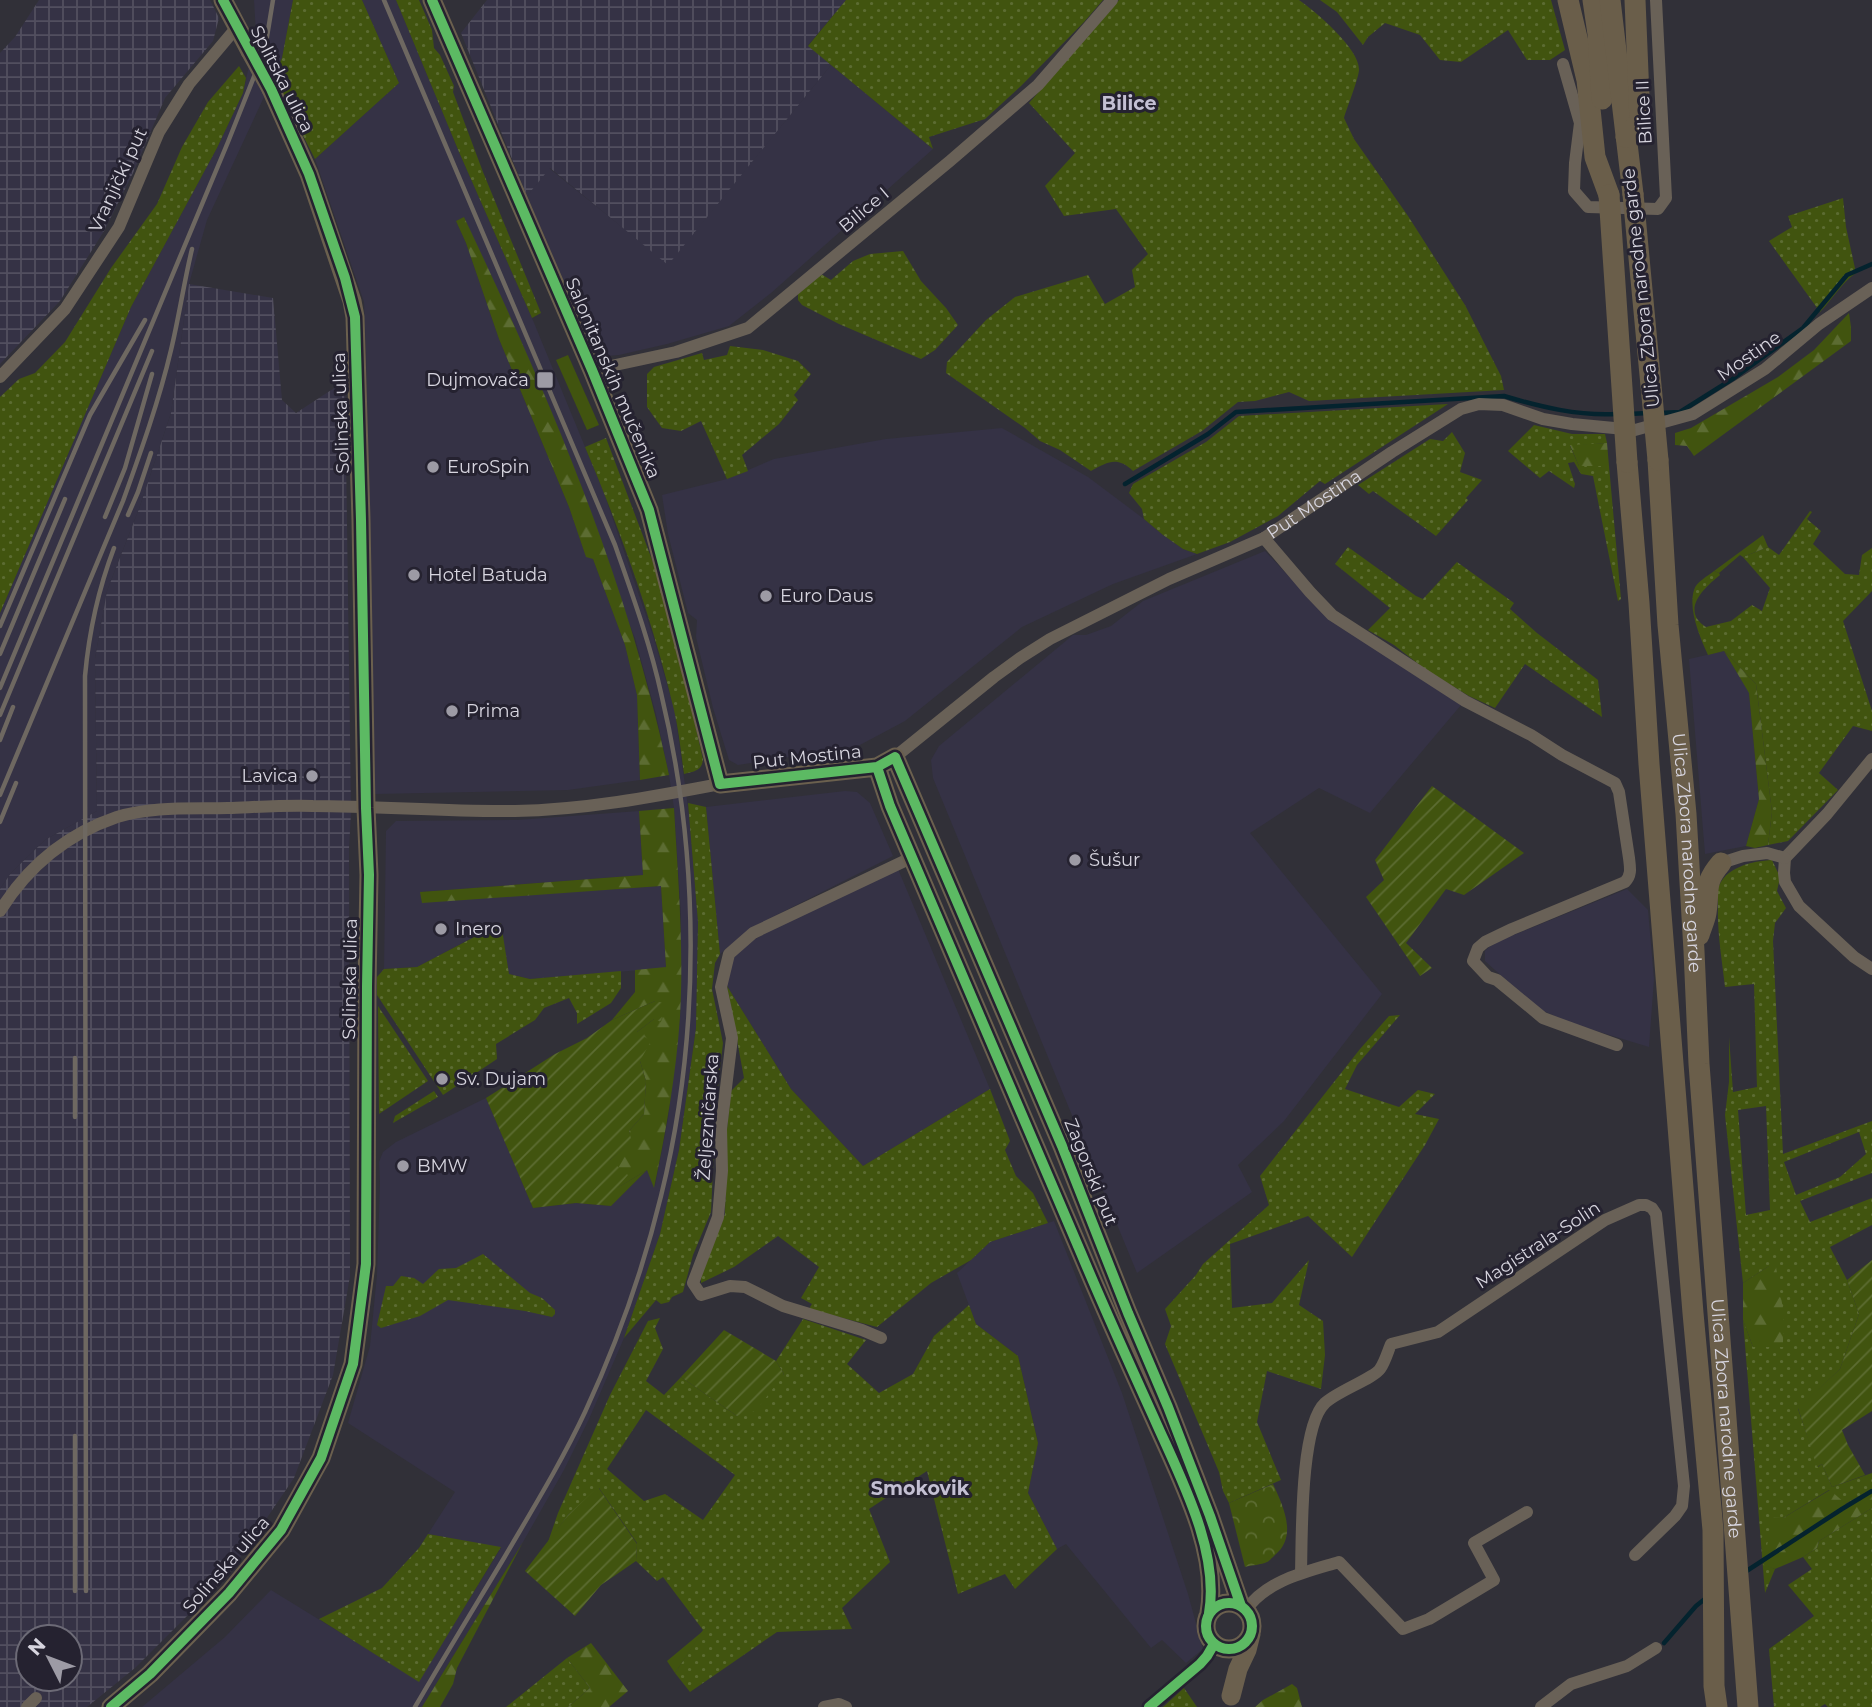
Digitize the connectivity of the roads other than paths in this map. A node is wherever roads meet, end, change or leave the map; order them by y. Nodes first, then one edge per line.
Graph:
1 (223, 0) edge
2 (432, 0) edge
3 (1112, 0) edge
4 (1568, 0) edge
5 (1593, 0) edge
6 (1610, 0) edge
7 (1635, 0) edge
8 (1656, 0) edge
9 (237, 27) junction
10 (1563, 64) dead end
11 (1626, 138) junction
12 (309, 174) joint
13 (1609, 195) junction
14 (1872, 288) edge
15 (592, 370) junction
16 (0, 377) edge
17 (1635, 430) joint
18 (1264, 538) junction
19 (895, 757) junction
20 (1872, 759) edge
21 (877, 767) junction
22 (720, 784) junction
23 (366, 808) junction
24 (913, 857) junction
25 (1785, 858) junction
26 (1721, 863) joint
27 (0, 911) edge
28 (1695, 951) junction
29 (1872, 969) edge
30 (1617, 1045) dead end
31 (881, 1338) dead end
32 (1527, 1512) dead end
33 (1724, 1529) junction
34 (1635, 1555) dead end
35 (1301, 1573) junction
36 (1244, 1608) junction
37 (1209, 1613) junction
38 (1251, 1633) junction
39 (1216, 1645) junction
40 (1656, 1648) dead end
41 (1715, 1700) edge
42 (1231, 1702) edge
43 (111, 1707) edge
44 (824, 1707) edge
45 (846, 1707) edge
46 (1149, 1707) edge
47 (1541, 1707) edge
48 (1750, 1707) edge

1 - 9 main road, Splitska ulica
2 - 15 main road, Salonitanskih mučenika
3 - 15 street, Bilice I
4 - 13 highway
5 - 13 highway, Ulica Zbora narodne garde
6 - 11 highway, Ulica Zbora narodne garde
7 - 11 highway
8 - 10 street, Bilice II
9 - 12 main road, Splitska ulica, bridge
9 - 16 street, Vranjički put
11 - 28 highway, Ulica Zbora narodne garde, bridge
12 - 23 main road, Solinska ulica
13 - 33 highway, Ulica Zbora narodne garde, bridge
14 - 17 street, Mostine
15 - 22 main road, Salonitanskih mučenika
17 - 18 street, Put Mostina
18 - 19 street, Put Mostina
18 - 30 street
19 - 21 main road, Put Mostina
19 - 36 main road, Zagorski put
20 - 25 street
21 - 22 main road, Put Mostina
21 - 24 main road
22 - 23 street, Put Mostina
23 - 27 street
23 - 43 main road, Solinska ulica
24 - 31 street, Željezničarska
24 - 37 main road
25 - 26 street
25 - 29 street
26 - 28 highway
28 - 33 highway, Ulica Zbora narodne garde
32 - 35 street
33 - 41 highway, Ulica Zbora narodne garde
33 - 48 highway, Ulica Zbora narodne garde
34 - 35 street, Magistrala-Solin
35 - 36 street
36 - 37 main road
36 - 38 main road
37 - 39 main road
38 - 39 main road
38 - 42 main road
39 - 42 main road
39 - 46 street
40 - 47 street
44 - 45 street

